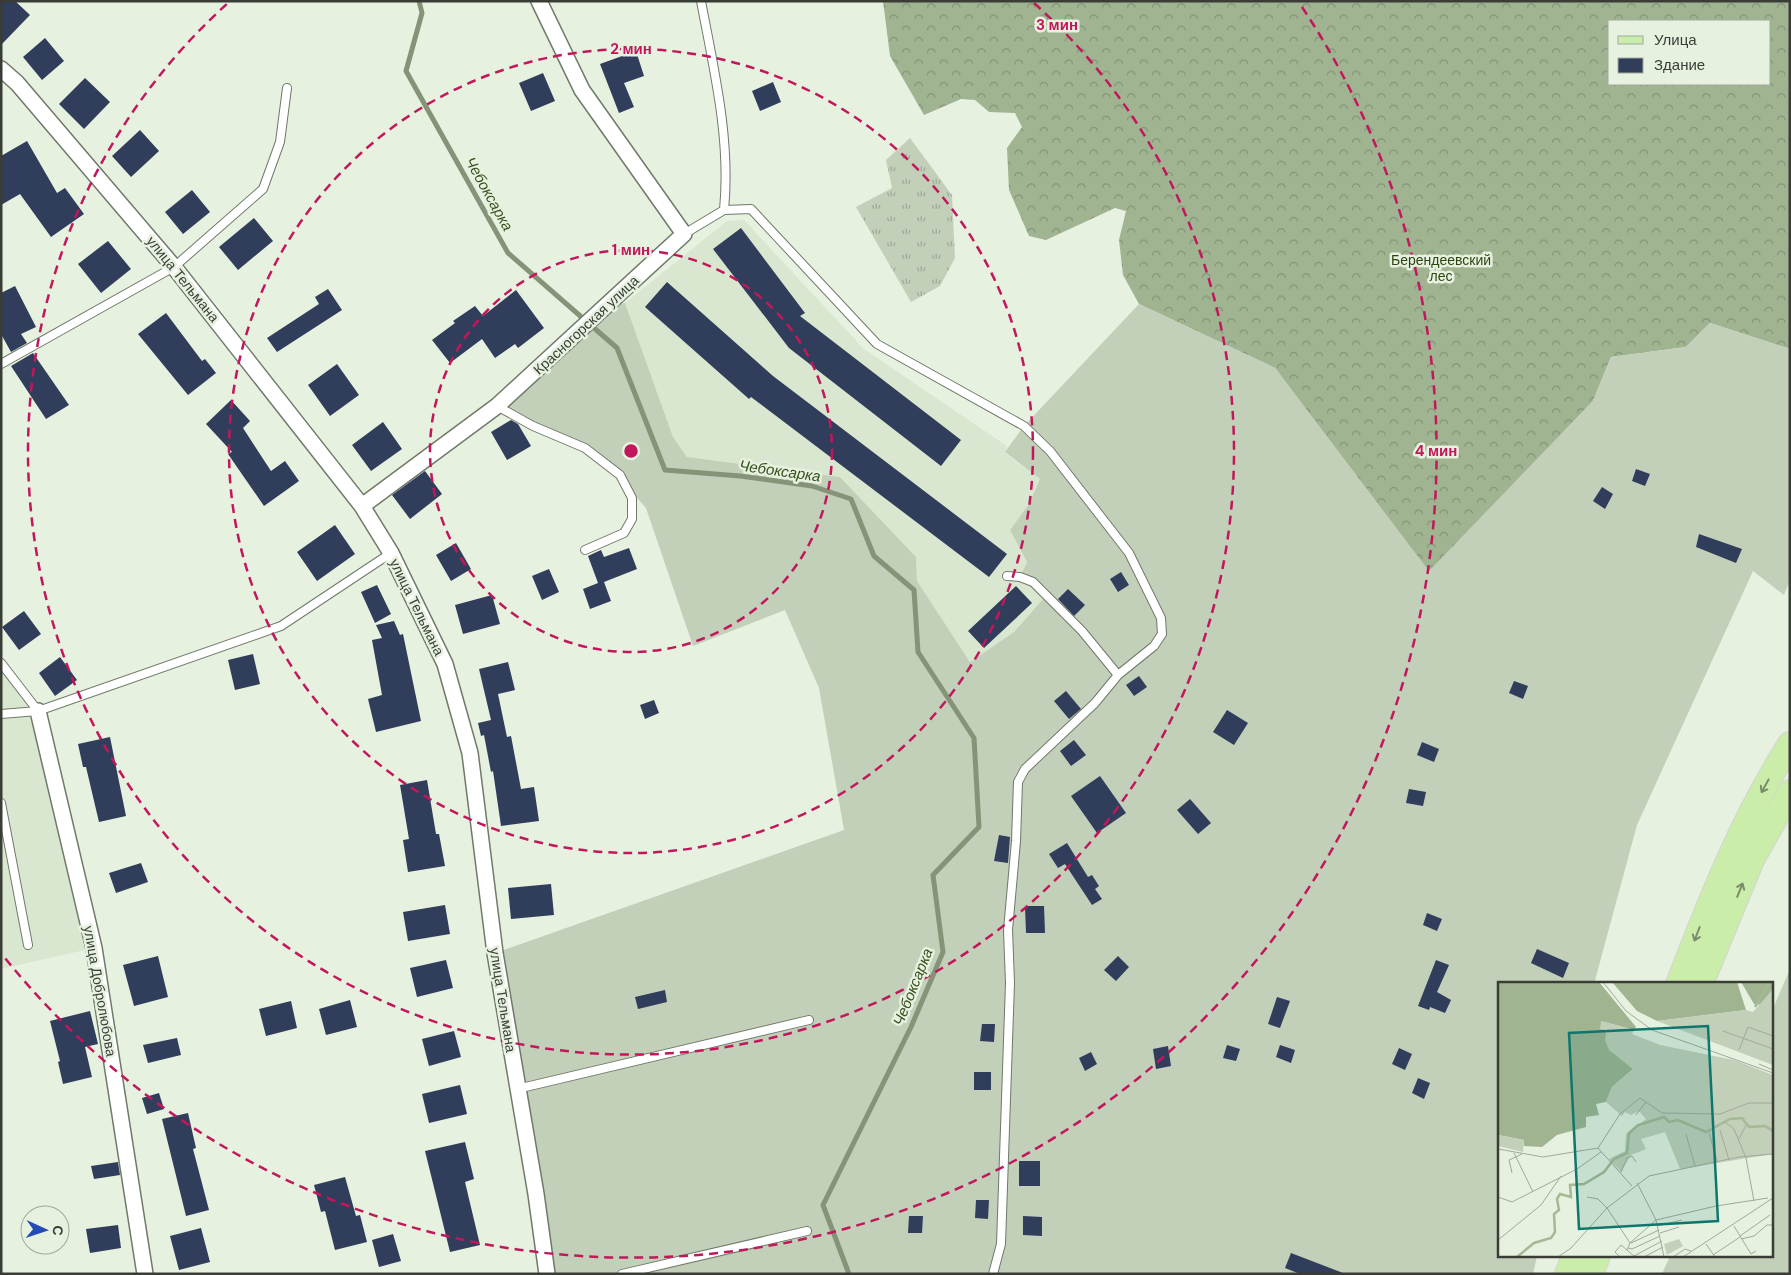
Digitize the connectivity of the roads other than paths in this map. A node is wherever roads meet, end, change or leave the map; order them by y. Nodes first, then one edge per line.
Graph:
1 (539, 1) edge
2 (701, 1) edge
3 (1, 70) edge
4 (287, 88) dead end
5 (724, 210) junction
6 (684, 234) junction
7 (174, 267) junction
8 (1, 364) edge
9 (497, 406) junction
10 (362, 506) junction
11 (585, 550) dead end
12 (391, 553) junction
13 (1007, 576) dead end
14 (1, 663) edge
15 (1118, 676) junction
16 (38, 711) junction
17 (1, 714) edge
18 (1790, 744) edge
19 (1790, 792) edge
20 (1, 803) edge
21 (28, 945) dead end
22 (1679, 982) edge
23 (1702, 982) edge
24 (809, 1020) dead end
25 (517, 1089) junction
26 (806, 1231) dead end
27 (1573, 1258) edge
28 (1597, 1258) edge
29 (144, 1274) edge
30 (547, 1274) edge
31 (622, 1274) edge
32 (994, 1274) edge
33 (1567, 1274) edge
34 (1591, 1274) edge

1 - 6 street
2 - 5 lane
3 - 7 street, улица Тельмана
4 - 7 lane
5 - 6 lane
5 - 15 lane
6 - 9 street, Красногорская улица
7 - 8 lane
7 - 10 street, улица Тельмана
9 - 10 street, Красногорская улица
9 - 11 lane
10 - 12 street, улица Тельмана
12 - 16 lane
12 - 25 street, улица Тельмана
13 - 15 lane
14 - 16 lane
15 - 32 lane
16 - 17 lane
16 - 29 street, улица Добролюбова
18 -> 22 main road
23 -> 19 main road
20 - 21 lane
24 - 25 lane
25 - 30 street, улица Тельмана
26 - 31 lane
27 - 33 main road
28 - 34 main road

